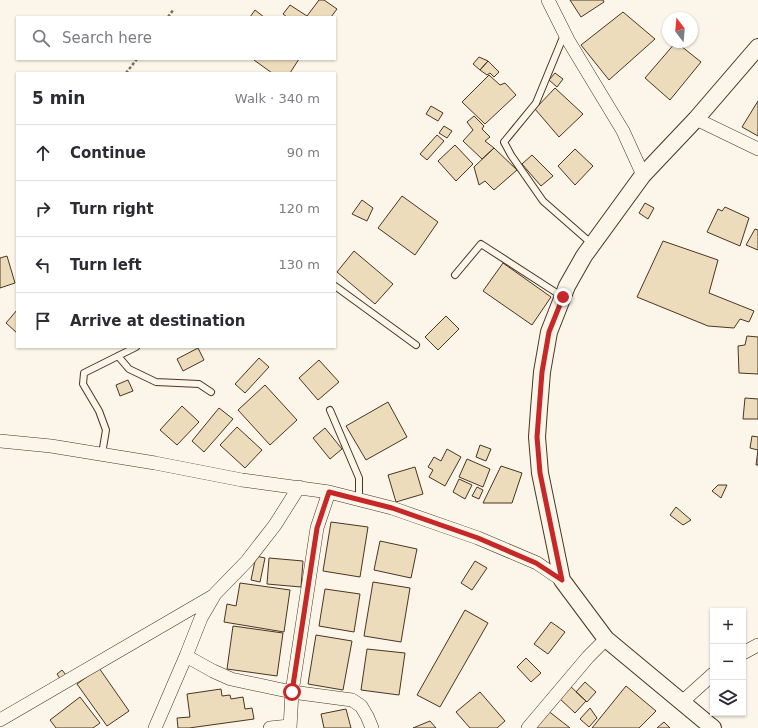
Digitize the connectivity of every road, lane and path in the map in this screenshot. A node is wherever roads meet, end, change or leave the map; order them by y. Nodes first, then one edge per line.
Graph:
1 (548, 0) edge
2 (174, 9) dead end
3 (169, 16) edge
4 (564, 34) junction
5 (758, 47) edge
6 (136, 60) edge
7 (127, 72) edge
8 (696, 120) junction
9 (758, 149) edge
10 (643, 175) junction
11 (592, 244) junction
12 (455, 275) dead end
13 (336, 287) edge
14 (563, 297) junction
15 (416, 345) dead end
16 (134, 348) edge
17 (118, 356) junction
18 (211, 392) dead end
19 (330, 410) dead end
20 (0, 441) edge
21 (102, 454) junction
22 (299, 487) junction
23 (329, 492) junction
24 (359, 500) junction
25 (562, 580) junction
26 (215, 594) junction
27 (606, 639) junction
28 (758, 645) edge
29 (746, 651) edge
30 (186, 656) junction
31 (710, 677) edge
32 (292, 692) junction
33 (682, 702) junction
34 (0, 720) edge
35 (289, 727) edge
36 (155, 728) edge
37 (270, 728) edge
38 (372, 728) edge
39 (528, 728) edge
40 (713, 728) edge

1 - 4 street
2 - 3 path
4 - 10 street
4 - 11 lane
5 - 8 street
6 - 7 path
8 - 9 street
8 - 10 street
10 - 11 street
11 - 14 street
12 - 14 lane
13 - 15 lane
14 - 25 street
16 - 17 lane
17 - 18 lane
17 - 21 lane
19 - 24 lane
20 - 21 street
21 - 22 street
22 - 23 street
22 - 26 street
23 - 24 street
23 - 32 street
24 - 25 street
25 - 27 street
26 - 30 street
26 - 34 street
27 - 33 street
27 - 39 street
28 - 29 street
30 - 32 street
30 - 36 street
31 - 33 street
32 - 35 street
32 - 38 street
33 - 40 street
35 - 37 street

